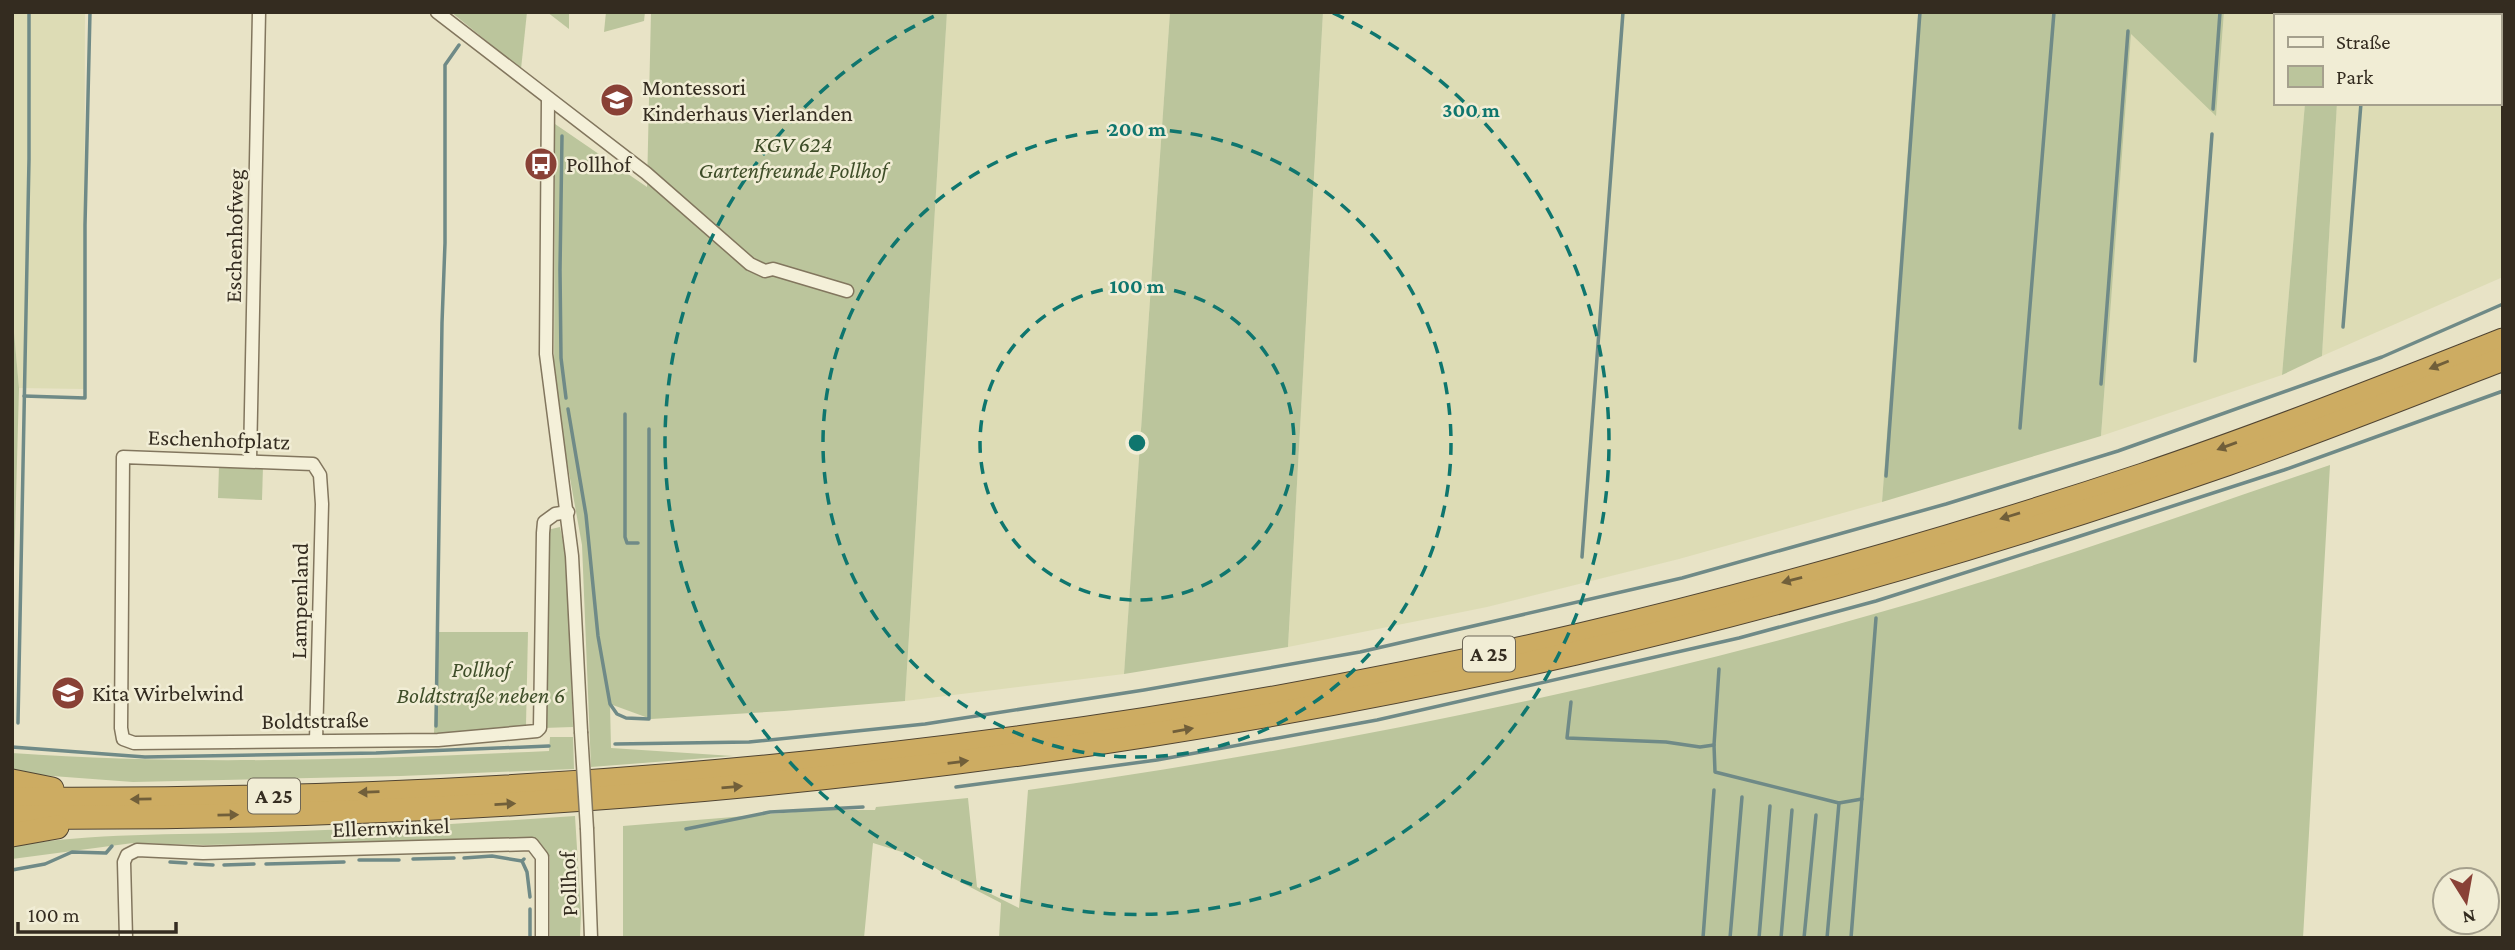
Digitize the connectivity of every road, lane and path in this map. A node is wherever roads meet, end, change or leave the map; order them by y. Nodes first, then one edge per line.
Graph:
1 (260, 12) edge
2 (437, 12) edge
3 (548, 99) junction
4 (847, 291) dead end
5 (2503, 340) edge
6 (2503, 359) edge
7 (123, 457) joint
8 (250, 460) junction
9 (313, 464) joint
10 (568, 512) junction
11 (316, 741) junction
12 (12, 781) edge
13 (12, 799) edge
14 (110, 808) junction
15 (12, 817) edge
16 (12, 835) edge
17 (532, 844) joint
18 (126, 938) edge
19 (542, 938) edge
20 (591, 938) edge

1 - 8 street, Eschenhofweg
2 - 3 street
3 - 4 street
3 - 10 street
5 -> 14 highway, A 25
14 -> 6 highway, A 25
7 - 8 street, Eschenhofplatz
7 - 11 street, Boldtstraße
8 - 9 street, Eschenhofplatz
9 - 11 street, Lampenland
10 - 11 street, Boldtstraße
10 - 20 street, Pollhof, bridge
12 - 14 highway
13 - 14 highway, A 25
14 - 15 highway, A 25
14 - 16 highway
17 - 18 street, Ellernwinkel
17 - 19 street, Pollhof

